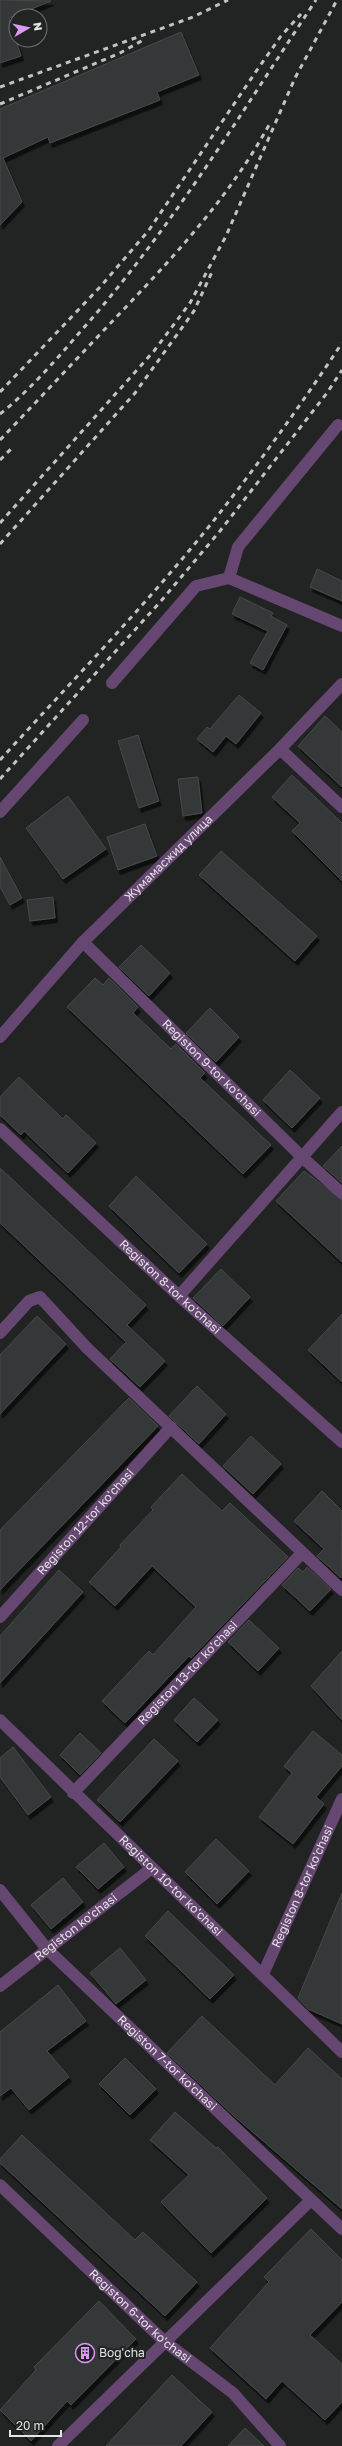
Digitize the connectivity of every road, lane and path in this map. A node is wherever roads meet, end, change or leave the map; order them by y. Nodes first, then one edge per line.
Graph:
1 (338, 425) dead end
2 (229, 578) junction
3 (342, 626) edge
4 (112, 683) dead end
5 (342, 684) edge
6 (83, 720) dead end
7 (280, 749) junction
8 (342, 807) edge
9 (0, 812) edge
10 (83, 942) junction
11 (0, 1037) edge
12 (342, 1112) edge
13 (0, 1129) edge
14 (303, 1158) junction
15 (342, 1193) edge
16 (179, 1296) junction
17 (0, 1333) edge
18 (171, 1427) junction
19 (342, 1442) edge
20 (302, 1554) junction
21 (342, 1590) edge
22 (0, 1617) edge
23 (0, 1720) edge
24 (73, 1793) junction
25 (342, 1799) edge
26 (152, 1868) junction
27 (0, 1890) edge
28 (48, 1949) junction
29 (263, 1974) junction
30 (0, 1986) edge
31 (342, 2052) edge
32 (0, 2185) edge
33 (310, 2201) junction
34 (342, 2229) edge
35 (164, 2341) junction
36 (58, 2446) edge
37 (280, 2446) edge

1 - 2 street
2 - 3 street
2 - 4 street
5 - 7 street, Жумамасжид улица
6 - 9 street
7 - 8 street
7 - 10 street, Жумамасжид улица
10 - 11 street, Жумамасжид улица
10 - 14 street, Registon 9-tor ko'chasi
12 - 14 street
13 - 16 street, Registon 8-tor ko'chasi
14 - 15 street, Registon 9-tor ko'chasi
14 - 16 street
16 - 19 street, Registon 8-tor ko'chasi
17 - 18 street
18 - 20 street
18 - 22 street, Registon 12-tor ko'chasi
20 - 21 street
20 - 24 street, Registon 13-tor ko'chasi
23 - 24 street, Registon 10-tor ko'chasi
24 - 26 street, Registon 10-tor ko'chasi
25 - 29 street, Registon 8-tor ko'chasi
26 - 28 street, Registon ko'chasi
26 - 29 street, Registon 10-tor ko'chasi
27 - 28 street, Registon 7-tor ko'chasi
28 - 30 street, Registon ko'chasi
28 - 33 street, Registon 7-tor ko'chasi
29 - 31 street, Registon 10-tor ko'chasi
32 - 35 street, Registon 6-tor ko'chasi
33 - 34 street, Registon 7-tor ko'chasi
33 - 35 street
35 - 36 street
35 - 37 street, Registon 6-tor ko'chasi

